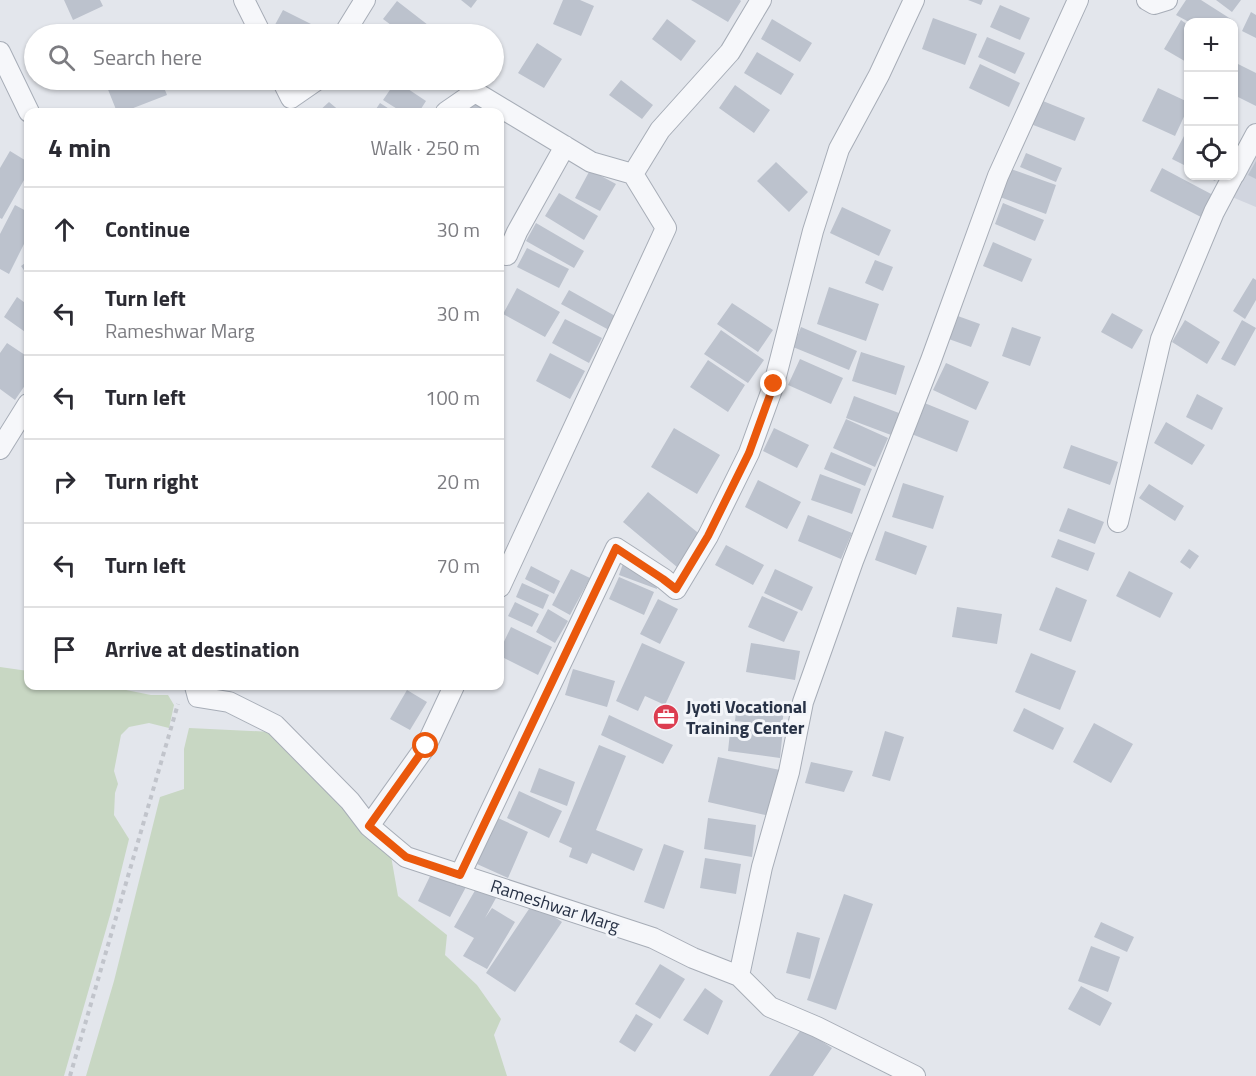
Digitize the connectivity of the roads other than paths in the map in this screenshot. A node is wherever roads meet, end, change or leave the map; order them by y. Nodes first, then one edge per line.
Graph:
1 (244, 0) edge
2 (365, 0) edge
3 (761, 0) edge
4 (914, 0) edge
5 (1077, 0) edge
6 (1147, 0) edge
7 (1167, 0) edge
8 (256, 24) edge
9 (350, 24) edge
10 (0, 52) edge
11 (287, 90) edge
12 (308, 90) edge
13 (294, 105) edge
14 (27, 108) edge
15 (452, 108) edge
16 (502, 108) edge
17 (504, 109) edge
18 (1256, 134) edge
19 (565, 146) junction
20 (1238, 166) edge
21 (633, 174) junction
22 (1230, 180) edge
23 (507, 255) dead end
24 (24, 411) edge
25 (0, 449) edge
26 (1118, 522) dead end
27 (504, 578) edge
28 (452, 690) edge
29 (188, 691) edge
30 (369, 826) junction
31 (460, 875) junction
32 (739, 976) junction
33 (915, 1076) edge

1 - 8 street
2 - 9 street
3 - 21 street
4 - 31 street
5 - 32 street
6 - 7 street
10 - 14 street
11 - 13 street
12 - 13 street
15 - 16 street
17 - 19 street
18 - 20 street
19 - 21 street
19 - 23 street
21 - 27 street
22 - 26 street
24 - 25 street
28 - 30 street
29 - 30 street, Rameshwar Marg
30 - 31 street, Rameshwar Marg
31 - 32 street, Rameshwar Marg
32 - 33 street, Rameshwar Marg

